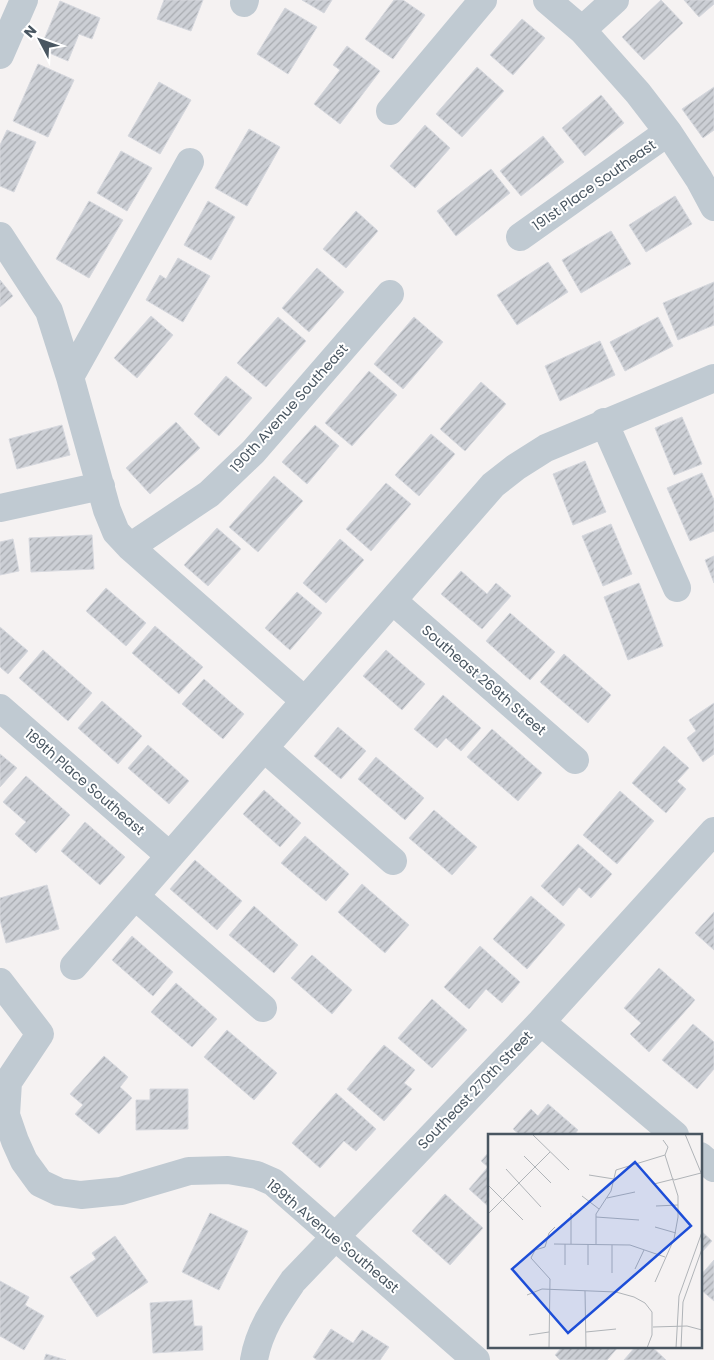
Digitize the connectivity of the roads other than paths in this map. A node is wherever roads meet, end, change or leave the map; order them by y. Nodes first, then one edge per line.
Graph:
1 (24, 0) edge
2 (483, 0) edge
3 (547, 0) edge
4 (615, 0) edge
5 (582, 30) junction
6 (0, 55) edge
7 (390, 111) dead end
8 (668, 132) junction
9 (190, 162) dead end
10 (707, 174) edge
11 (714, 207) edge
12 (0, 236) edge
13 (520, 237) dead end
14 (390, 294) dead end
15 (70, 377) junction
16 (714, 378) edge
17 (604, 422) junction
18 (101, 486) junction
19 (0, 508) edge
20 (130, 547) junction
21 (677, 588) dead end
22 (393, 601) junction
23 (305, 702) junction
24 (0, 708) edge
25 (264, 748) junction
26 (575, 760) dead end
27 (714, 831) edge
28 (170, 856) junction
29 (393, 862) dead end
30 (135, 896) junction
31 (74, 966) dead end
32 (0, 982) edge
33 (263, 1008) dead end
34 (541, 1022) junction
35 (674, 1134) edge
36 (702, 1158) edge
37 (714, 1168) edge
38 (335, 1236) junction
39 (254, 1360) edge
40 (476, 1360) edge

1 - 6 street
2 - 7 street
3 - 5 street, 191st Place Southeast
4 - 5 street
5 - 8 street, 191st Place Southeast
8 - 10 street, 191st Place Southeast
8 - 13 street, 191st Place Southeast
9 - 15 street
10 - 11 street, 191st Place Southeast
12 - 15 street
14 - 20 street, 190th Avenue Southeast
15 - 18 street
16 - 17 street
17 - 21 street
17 - 22 street
18 - 19 street
18 - 20 street
20 - 23 street
22 - 23 street
22 - 26 street, Southeast 269th Street
23 - 25 street
24 - 28 street, 189th Place Southeast
25 - 28 street
25 - 29 street
27 - 34 street, Southeast 270th Street
28 - 30 street
30 - 31 street
30 - 33 street
32 - 38 street, 189th Avenue Southeast
34 - 35 street
34 - 38 street, Southeast 270th Street
36 - 37 street
38 - 39 street, Southeast 270th Street
38 - 40 street, 189th Avenue Southeast

